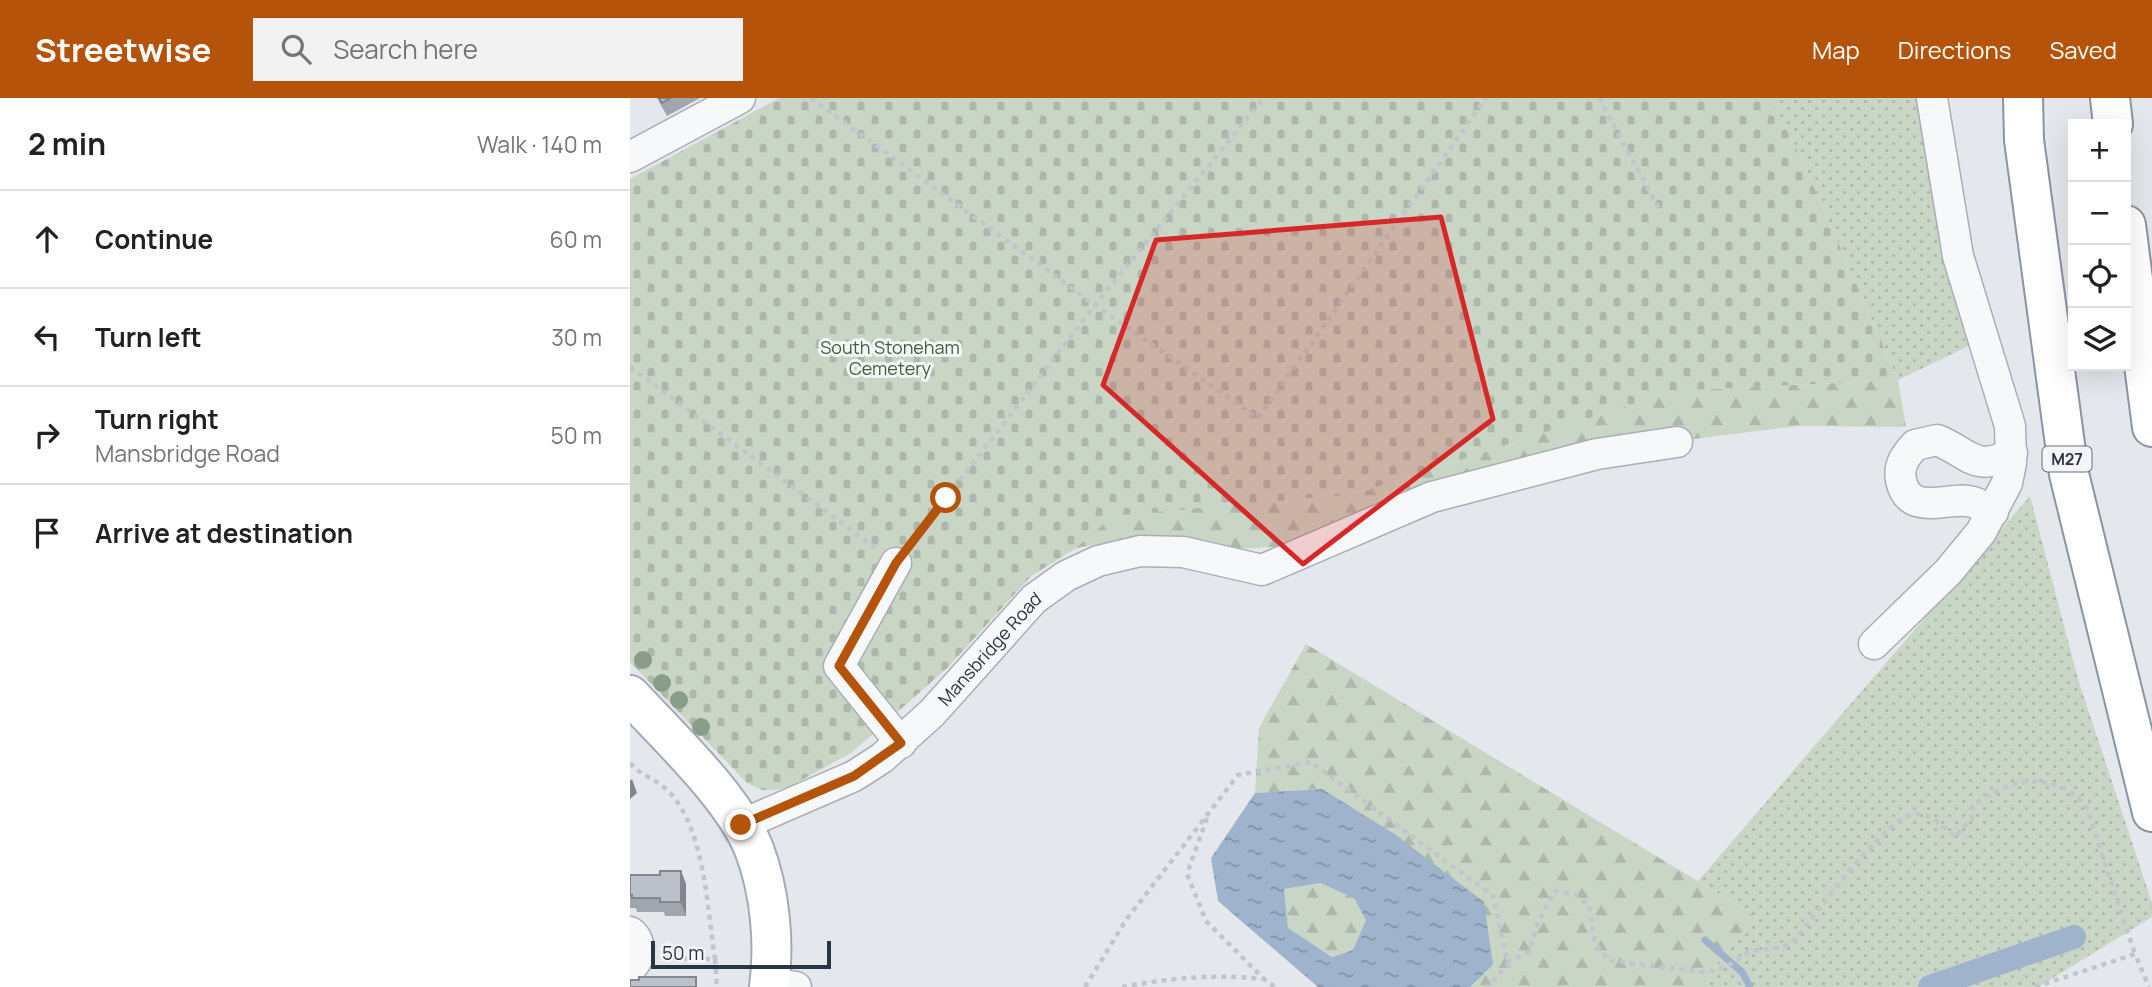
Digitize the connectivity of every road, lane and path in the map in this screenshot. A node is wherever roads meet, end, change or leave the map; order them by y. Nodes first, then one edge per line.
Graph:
1 (740, 98) edge
2 (811, 98) edge
3 (1264, 98) edge
4 (1486, 98) edge
5 (1599, 98) edge
6 (1932, 98) edge
7 (2023, 98) edge
8 (2110, 98) edge
9 (2112, 119) edge
10 (630, 157) edge
11 (1661, 212) dead end
12 (2129, 245) edge
13 (1095, 305) junction
14 (630, 366) edge
15 (2152, 427) edge
16 (1677, 442) dead end
17 (2011, 453) junction
18 (1993, 512) junction
19 (896, 563) junction
20 (1874, 644) dead end
21 (630, 695) edge
22 (901, 743) junction
23 (630, 763) edge
24 (2152, 812) edge
25 (1208, 814) junction
26 (741, 825) junction
27 (633, 953) edge
28 (2135, 954) junction
29 (715, 959) junction
30 (1507, 962) junction
31 (1264, 979) junction
32 (778, 985) edge
33 (717, 987) edge
34 (1085, 987) edge
35 (1122, 987) edge
36 (1275, 987) edge
37 (1487, 987) edge
38 (2035, 987) edge
39 (2149, 987) edge

1 - 10 street
2 - 13 path
3 - 13 path
4 - 13 path
5 - 11 path
6 - 17 street
7 - 24 main road, M27
8 - 9 main road
12 - 15 main road
13 - 19 path
14 - 19 path
16 - 22 street, Mansbridge Road
17 - 18 street
17 - 18 street
18 - 20 street
19 - 22 street
21 - 26 main road
22 - 26 street, Mansbridge Road
23 - 29 path
25 - 30 path
25 - 31 path
25 - 34 path
26 - 32 main road
27 - 29 path
28 - 30 path
28 - 38 path
28 - 39 path
29 - 33 path
30 - 37 path
31 - 35 path
31 - 36 path

